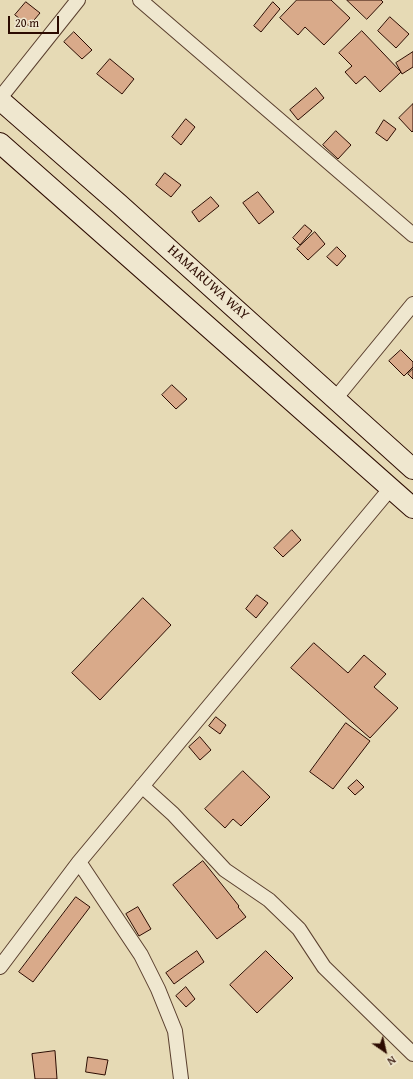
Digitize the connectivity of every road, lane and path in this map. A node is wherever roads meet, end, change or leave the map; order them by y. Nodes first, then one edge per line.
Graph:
1 (78, 0) edge
2 (140, 0) edge
3 (0, 99) edge
4 (0, 143) edge
5 (413, 235) edge
6 (413, 304) edge
7 (335, 398) junction
8 (413, 469) edge
9 (390, 489) junction
10 (413, 508) edge
11 (142, 786) junction
12 (79, 862) junction
13 (0, 967) edge
14 (413, 1054) edge
15 (182, 1079) edge

1 - 3 street
2 - 5 street
3 - 7 main road, HAMARUWA WAY
4 - 9 main road
6 - 7 street
7 - 8 main road, HAMARUWA WAY
9 - 10 main road
9 - 11 street
11 - 12 street
11 - 14 street
12 - 13 street
12 - 15 street

